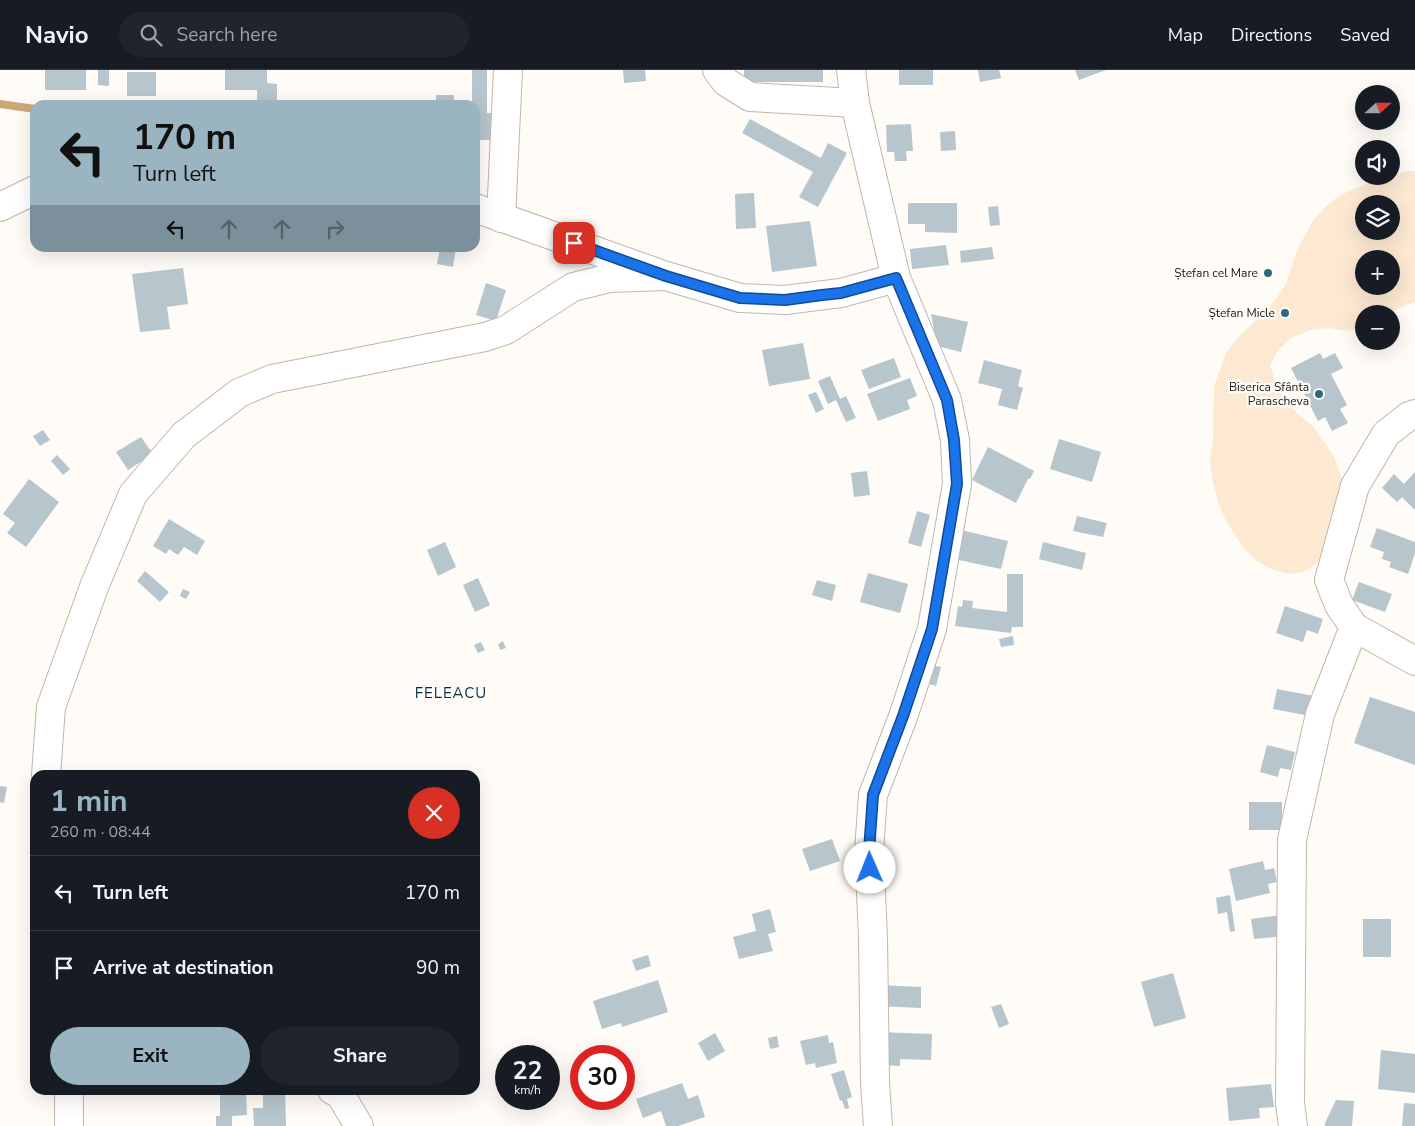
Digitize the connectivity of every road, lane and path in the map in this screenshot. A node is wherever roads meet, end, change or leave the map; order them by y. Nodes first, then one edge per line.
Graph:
1 (508, 70) edge
2 (718, 70) edge
3 (851, 70) edge
4 (855, 102) junction
5 (30, 192) edge
6 (0, 207) edge
7 (480, 210) edge
8 (502, 218) junction
9 (666, 276) junction
10 (896, 278) junction
11 (1415, 414) edge
12 (1354, 627) junction
13 (1415, 662) edge
14 (46, 770) edge
15 (69, 1095) edge
16 (341, 1095) edge
17 (69, 1126) edge
18 (359, 1126) edge
19 (878, 1126) edge
20 (1293, 1126) edge

1 - 8 street
2 - 4 street
3 - 4 street
4 - 10 street
5 - 6 street
7 - 8 street
8 - 9 street
9 - 10 street
9 - 14 street
10 - 19 street
11 - 12 street
12 - 13 street
12 - 20 street
15 - 17 street
16 - 18 street

